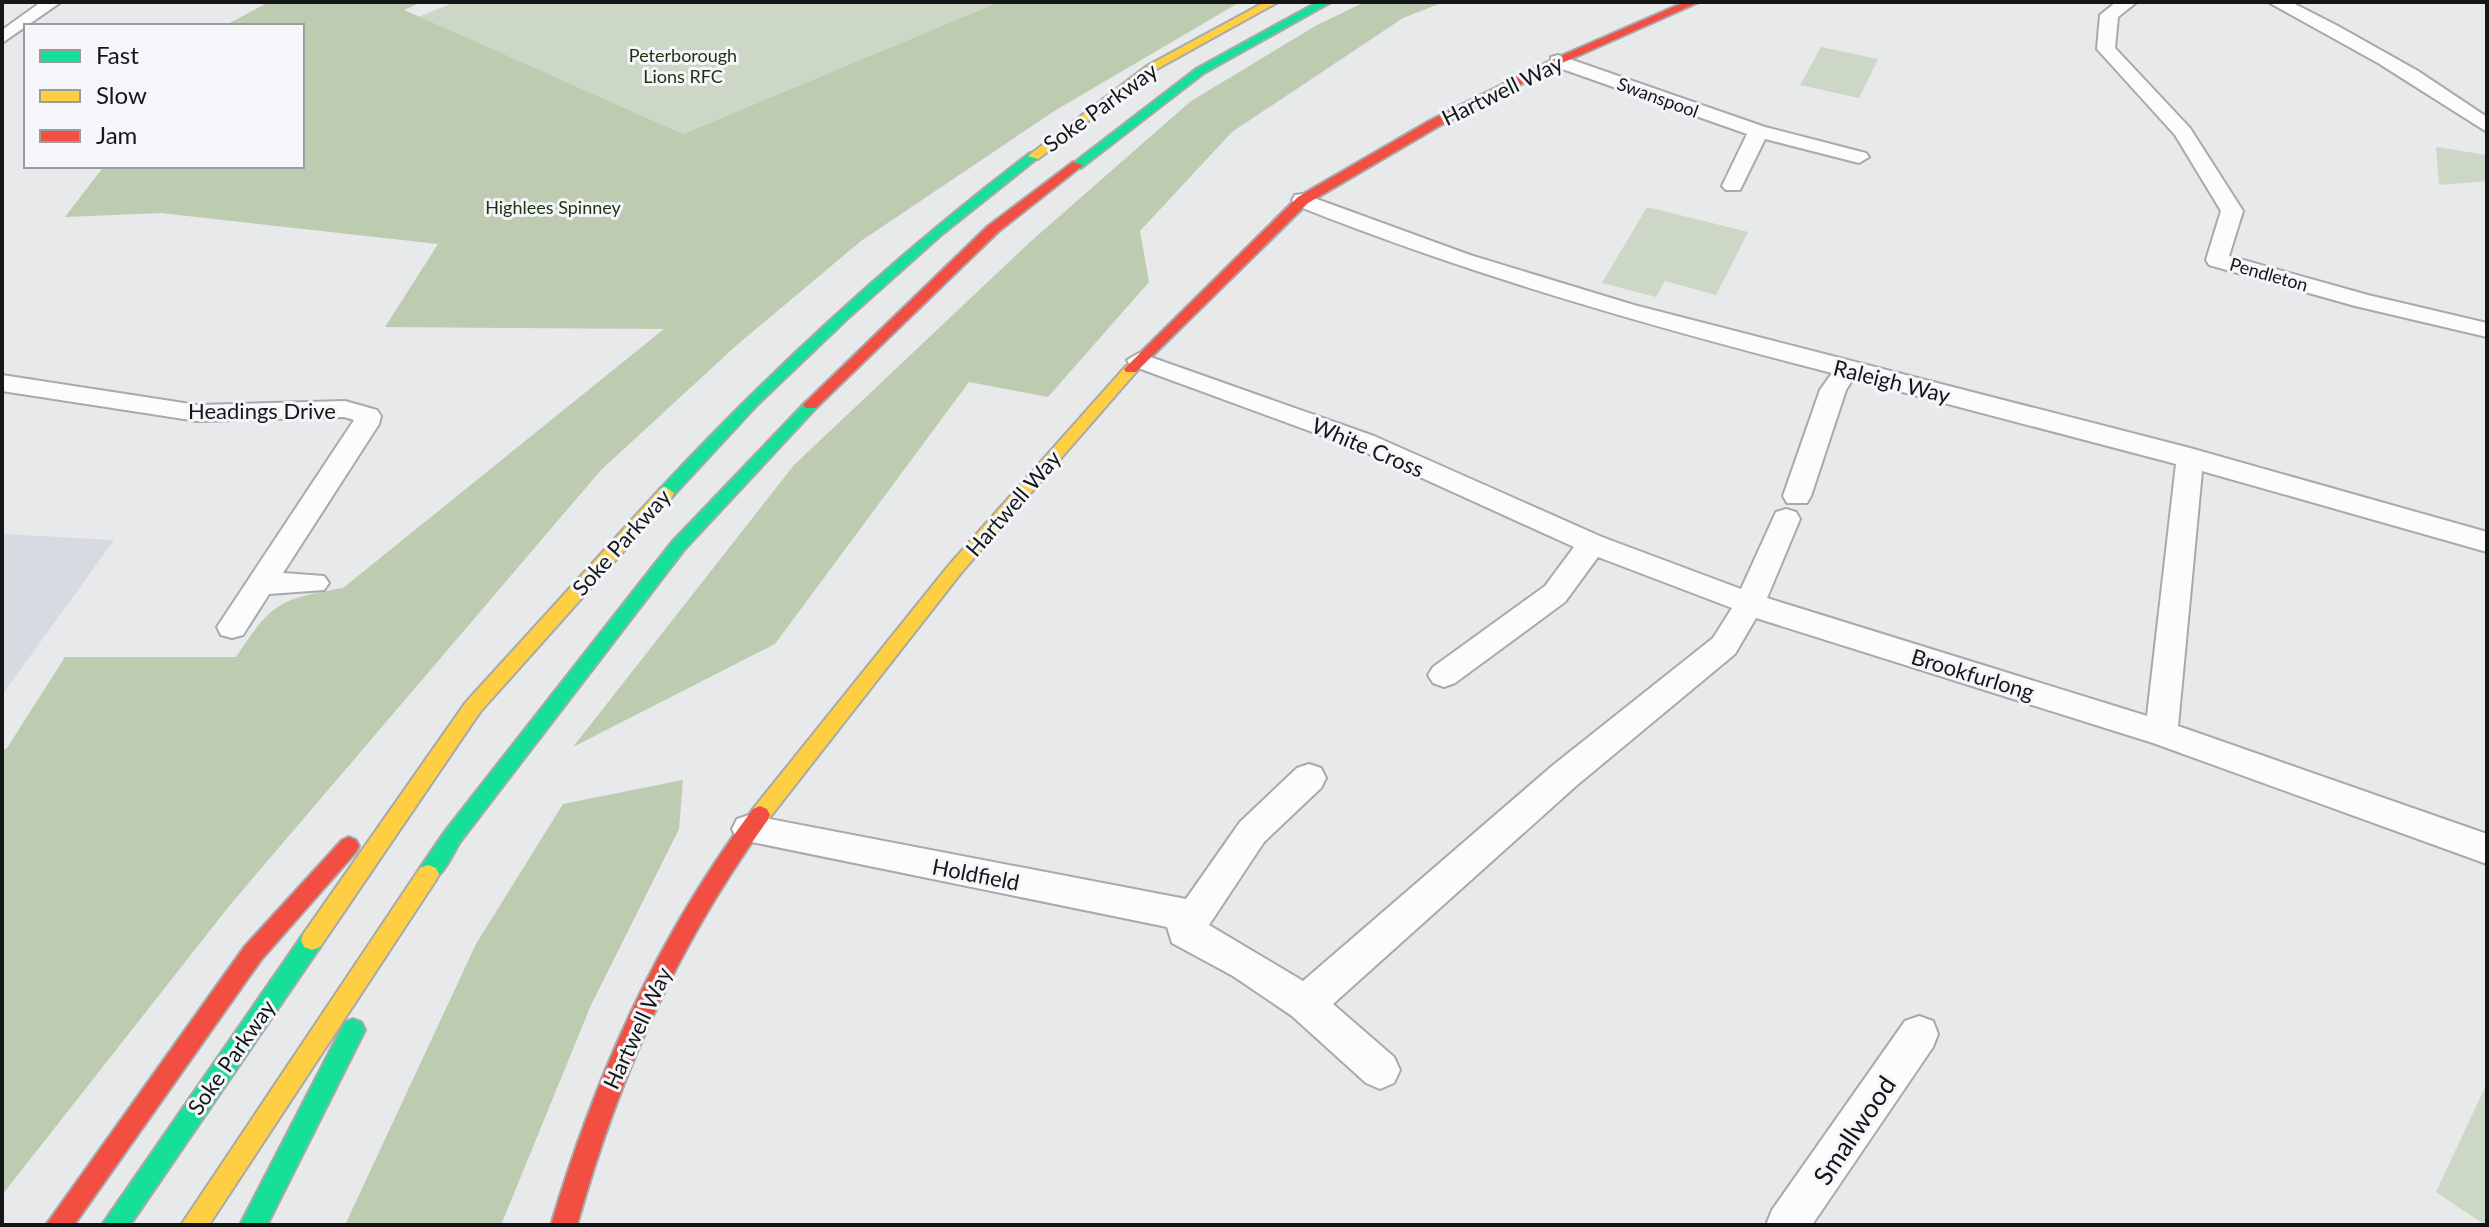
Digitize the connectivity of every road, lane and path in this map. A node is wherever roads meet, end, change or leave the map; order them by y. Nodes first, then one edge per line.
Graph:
1 (52, 2) edge
2 (1273, 2) edge
3 (1326, 2) edge
4 (1694, 2) edge
5 (2128, 2) edge
6 (2277, 2) edge
7 (2, 38) edge
8 (1558, 61) junction
9 (2487, 126) edge
10 (1758, 131) junction
11 (1859, 157) dead end
12 (1733, 186) dead end
13 (1303, 200) junction
14 (2487, 330) edge
15 (1139, 360) junction
16 (1847, 370) junction
17 (2, 383) edge
18 (2190, 457) junction
19 (2487, 542) edge
20 (1592, 544) junction
21 (314, 583) dead end
22 (259, 584) junction
23 (1750, 603) junction
24 (232, 627) dead end
25 (1444, 675) dead end
26 (473, 707) junction
27 (2161, 733) junction
28 (1309, 778) dead end
29 (749, 829) junction
30 (453, 836) junction
31 (2487, 849) edge
32 (1185, 931) junction
33 (375, 989) dead end
34 (1305, 1004) junction
35 (360, 1016) dead end
36 (1919, 1034) dead end
37 (1380, 1070) dead end
38 (59, 1225) edge
39 (115, 1225) edge
40 (194, 1225) edge
41 (253, 1225) edge
42 (564, 1225) edge
43 (1787, 1225) edge

1 - 7 street
2 - 26 main road, Soke Parkway
3 - 30 main road, Soke Parkway
4 - 8 main road, Hartwell Way
5 - 14 street, Pendleton
6 - 9 street
8 - 10 street, Swanspool
8 - 13 main road, Hartwell Way
10 - 11 street, Swanspool
10 - 12 street
13 - 15 main road, Hartwell Way
13 - 16 street, Raleigh Way
15 - 20 street, White Cross
15 - 29 main road, Hartwell Way
16 - 18 street, Raleigh Way
16 - 23 street
17 - 22 street, Headings Drive
18 - 19 street, Raleigh Way
18 - 27 street
20 - 23 street, White Cross
20 - 25 street
21 - 22 street
22 - 24 street, Headings Drive
23 - 27 street, Brookfurlong
23 - 34 street
26 - 38 main road
26 - 39 main road, Soke Parkway
27 - 31 street, Brookfurlong
28 - 32 street
29 - 32 street, Holdfield
29 - 42 main road, Hartwell Way
30 - 33 main road
30 - 40 main road, Soke Parkway
32 - 34 street, Holdfield
34 - 37 street, Holdfield
35 - 41 main road
36 - 43 street, Smallwood

